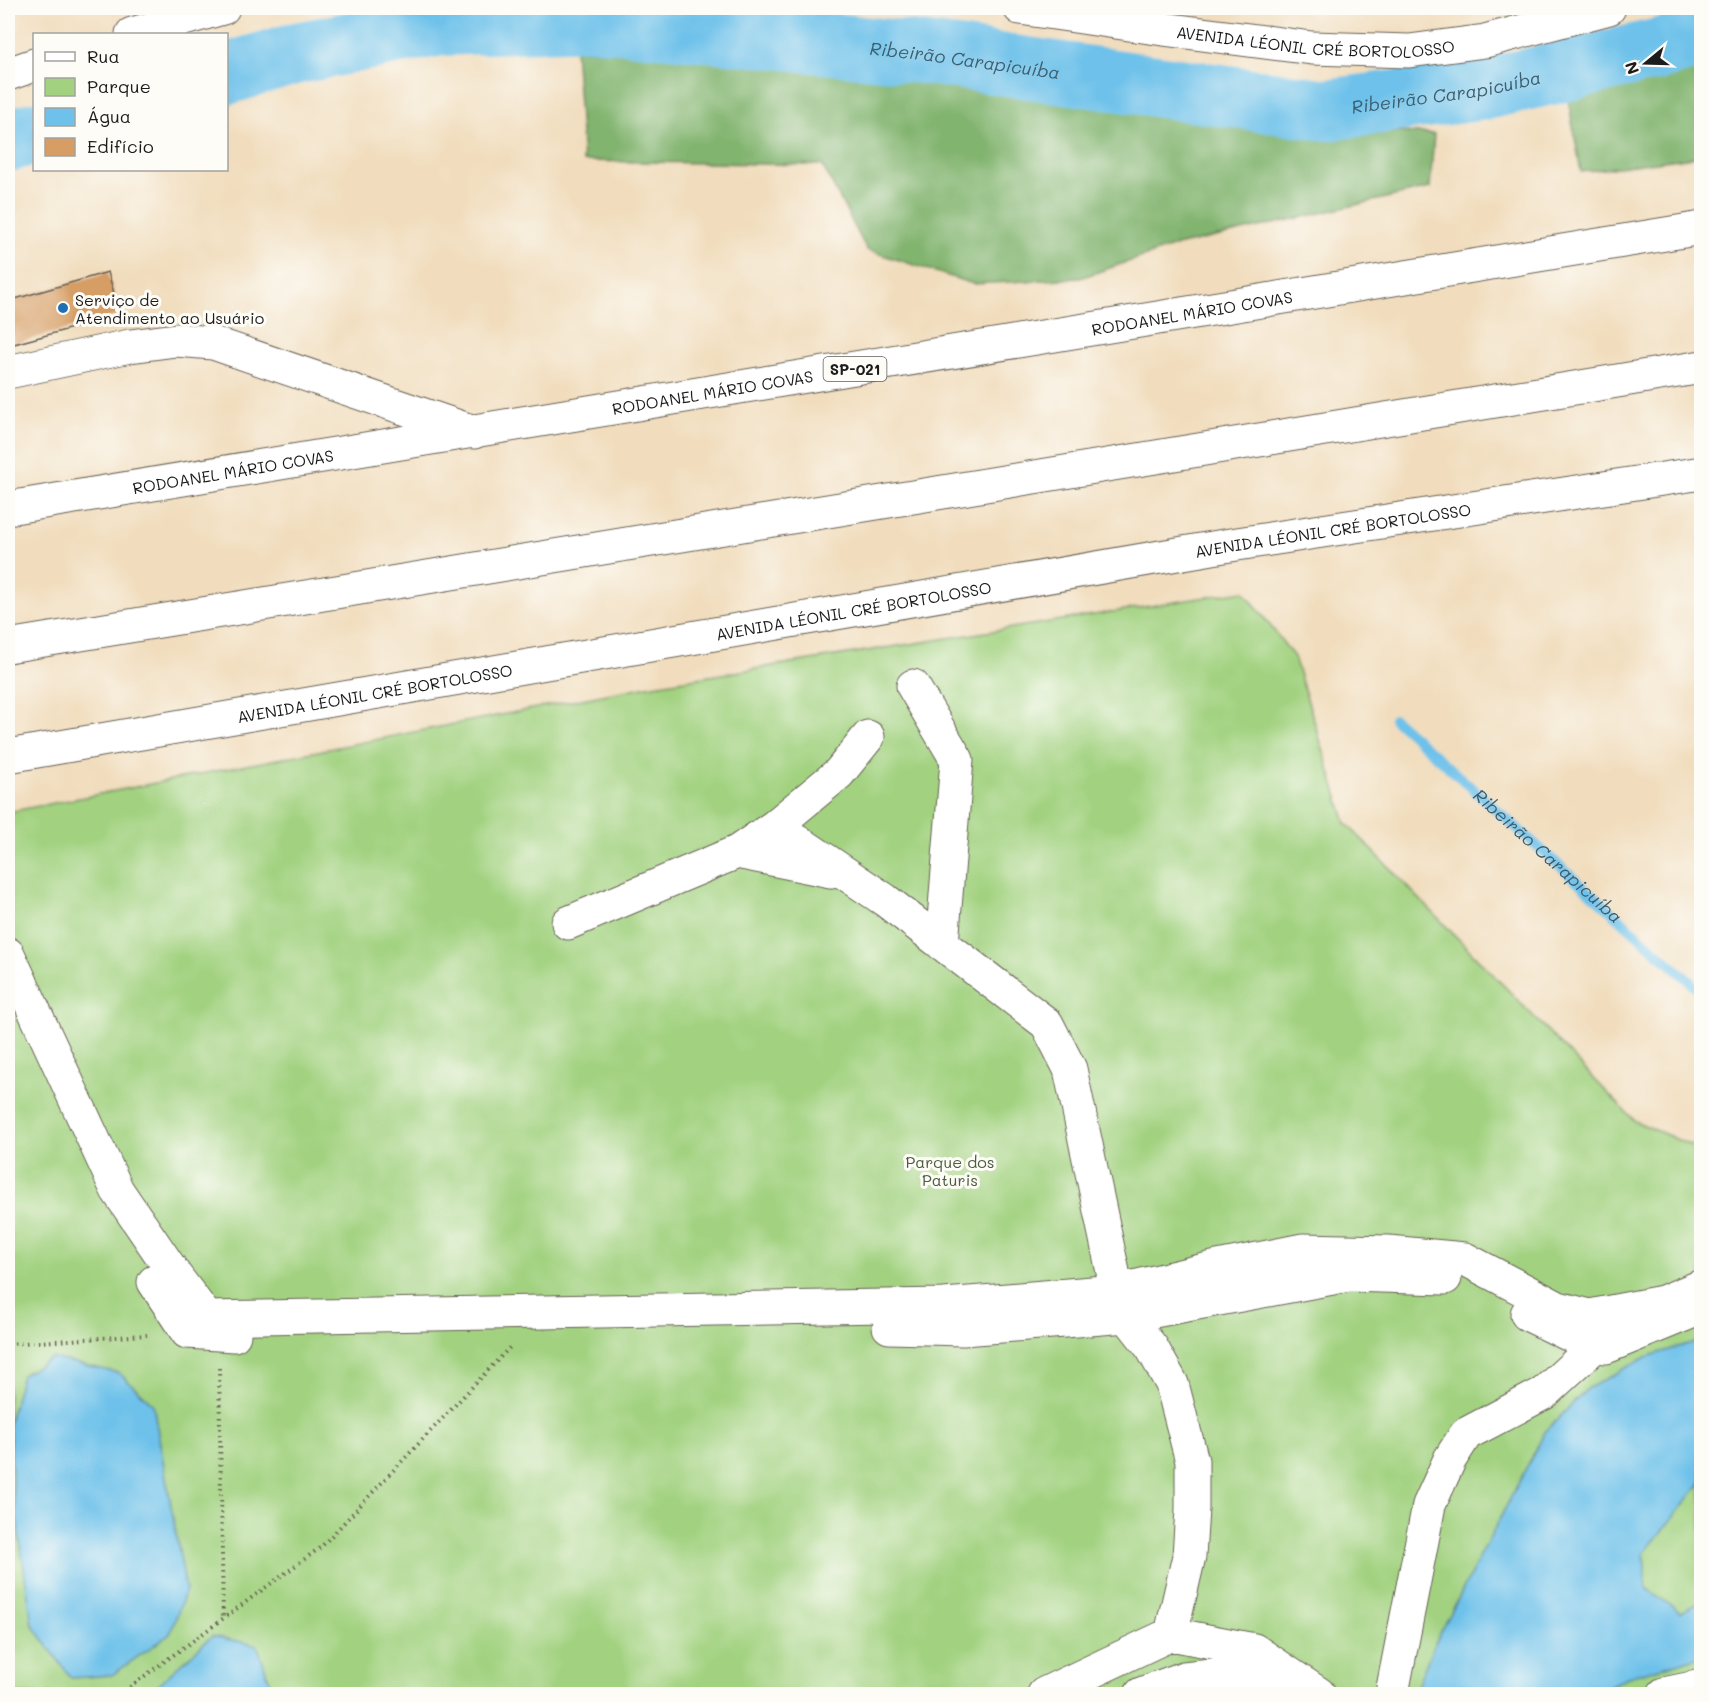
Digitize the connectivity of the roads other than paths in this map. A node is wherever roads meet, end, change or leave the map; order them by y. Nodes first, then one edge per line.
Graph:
1 (224, 8) edge
2 (1020, 8) edge
3 (1588, 11) edge
4 (136, 33) edge
5 (33, 65) edge
6 (8, 74) edge
7 (1701, 228) edge
8 (1701, 367) edge
9 (8, 372) edge
10 (474, 432) junction
11 (1701, 473) edge
12 (8, 508) edge
13 (8, 646) edge
14 (913, 686) dead end
15 (868, 737) dead end
16 (8, 756) edge
17 (775, 826) junction
18 (737, 852) junction
19 (848, 875) junction
20 (568, 922) dead end
21 (942, 944) junction
22 (8, 954) edge
23 (8, 1008) edge
24 (1701, 1286) edge
25 (1122, 1303) junction
26 (1701, 1308) edge
27 (1596, 1345) junction
28 (1171, 1634) junction
29 (1701, 1686) edge
30 (1044, 1695) edge
31 (1141, 1695) edge
32 (1285, 1695) edge
33 (1319, 1695) edge
34 (1396, 1695) edge
35 (1664, 1695) edge

1 - 4 main road
2 - 3 main road, AVENIDA LÉONIL CRÉ BORTOLOSSO
5 - 6 main road
7 - 10 main road, RODOANEL MÁRIO COVAS / SP-021
8 - 13 main road
9 - 10 main road
10 - 12 main road, RODOANEL MÁRIO COVAS / SP-021
11 - 16 main road, AVENIDA LÉONIL CRÉ BORTOLOSSO
14 - 21 main road
15 - 17 main road
17 - 18 main road
17 - 19 main road
18 - 19 main road
18 - 20 main road
19 - 21 main road
21 - 25 main road
22 - 25 main road
23 - 25 main road
24 - 25 main road
25 - 27 main road
25 - 28 main road
26 - 27 main road
27 - 34 main road
28 - 30 main road
28 - 33 main road
29 - 35 main road
31 - 32 main road

